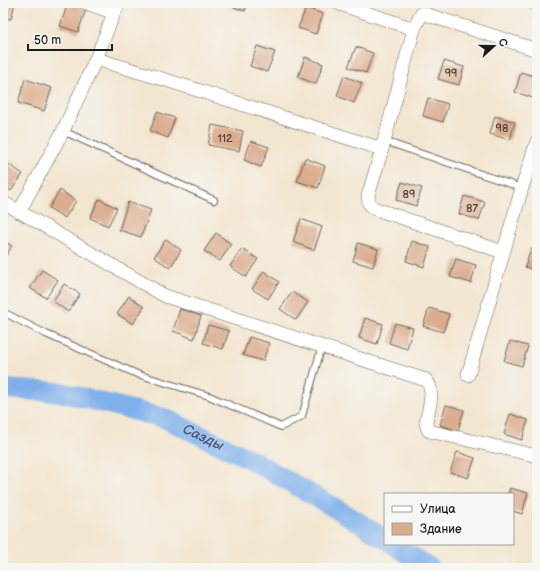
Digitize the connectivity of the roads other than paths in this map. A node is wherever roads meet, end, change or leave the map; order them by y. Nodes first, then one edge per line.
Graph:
1 (86, 3) edge
2 (337, 3) edge
3 (117, 8) edge
4 (423, 8) edge
5 (414, 29) junction
6 (537, 50) edge
7 (96, 59) junction
8 (63, 131) junction
9 (537, 141) edge
10 (383, 145) junction
11 (522, 188) junction
12 (214, 200) dead end
13 (3, 202) edge
14 (18, 212) junction
15 (503, 252) junction
16 (3, 312) edge
17 (322, 346) junction
18 (468, 375) dead end
19 (537, 456) edge

1 - 3 street
2 - 5 street
3 - 7 street
4 - 5 street
4 - 6 street
5 - 10 street
7 - 8 street
7 - 10 street
8 - 12 lane
8 - 14 street
9 - 11 street
10 - 11 lane
10 - 15 street
11 - 15 street
13 - 14 street
14 - 17 street
15 - 18 street
16 - 17 lane
17 - 19 street

